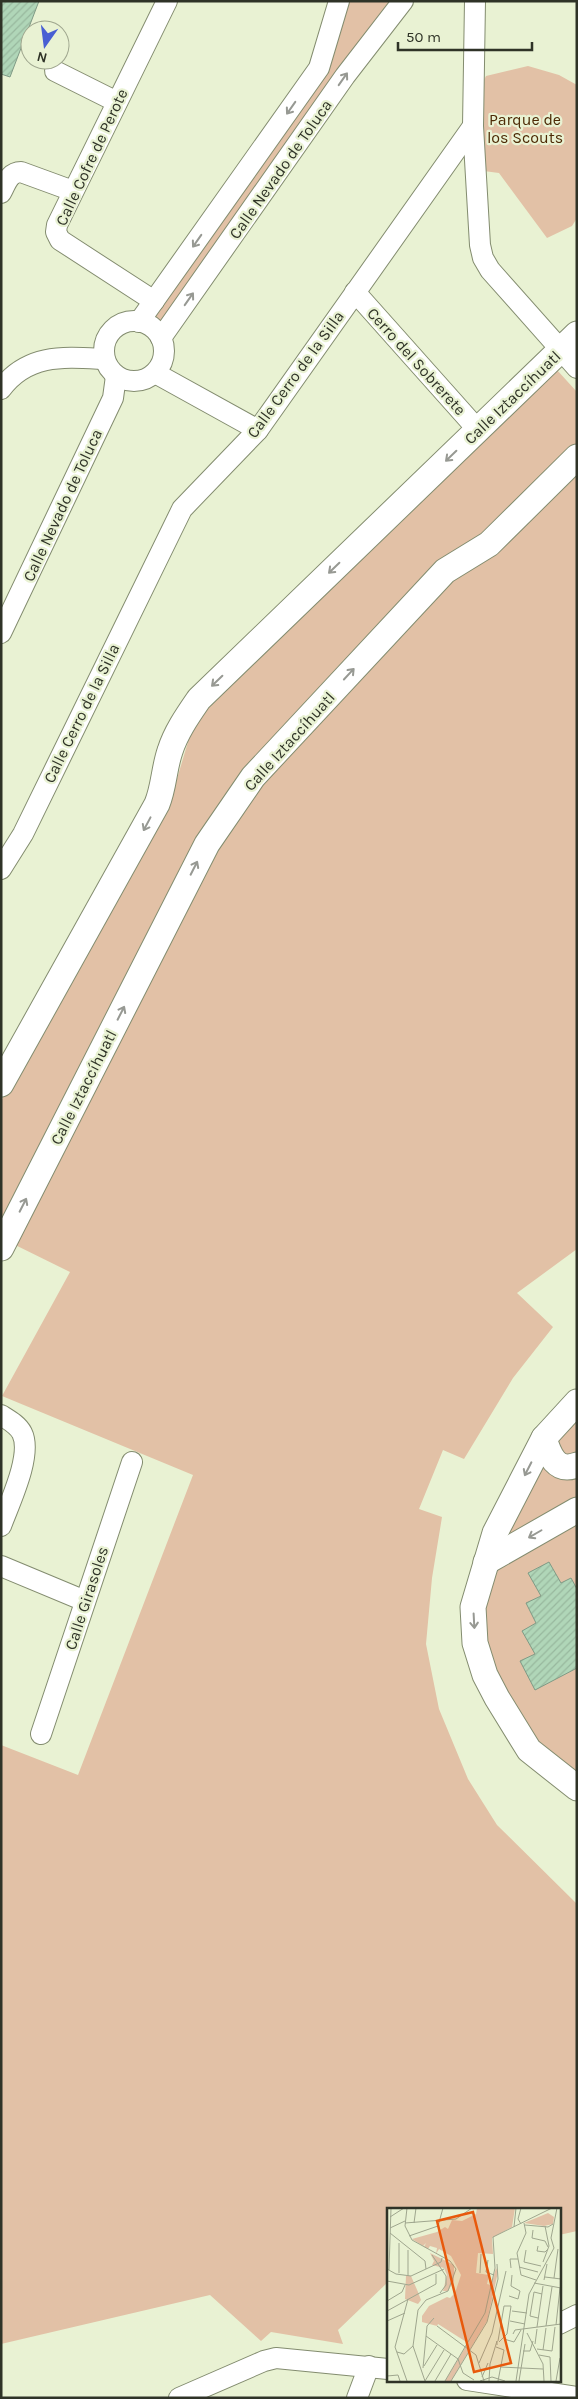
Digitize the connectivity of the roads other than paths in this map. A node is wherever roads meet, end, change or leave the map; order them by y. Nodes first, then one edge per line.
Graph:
1 (167, 1) edge
2 (339, 1) edge
3 (402, 1) edge
4 (475, 1) edge
5 (55, 71) dead end
6 (117, 102) junction
7 (473, 126) junction
8 (73, 191) junction
9 (1, 193) edge
10 (355, 292) junction
11 (154, 300) junction
12 (139, 322) junction
13 (161, 338) junction
14 (569, 341) edge
15 (104, 359) junction
16 (577, 368) edge
17 (155, 373) junction
18 (116, 376) junction
19 (4, 382) edge
20 (258, 430) junction
21 (478, 430) junction
22 (577, 458) edge
23 (1, 633) edge
24 (1, 869) edge
25 (1, 1084) edge
26 (1, 1248) edge
27 (577, 1402) edge
28 (1, 1416) edge
29 (544, 1438) junction
30 (132, 1462) dead end
31 (577, 1465) edge
32 (577, 1510) edge
33 (1, 1526) edge
34 (486, 1562) junction
35 (1, 1566) edge
36 (85, 1601) junction
37 (41, 1734) dead end
38 (571, 1779) edge
39 (577, 2314) edge
40 (560, 2323) edge
41 (379, 2367) edge
42 (475, 2382) edge
43 (494, 2387) edge
44 (179, 2398) edge
45 (357, 2398) edge
46 (577, 2398) edge

1 - 6 street, Calle Cofre de Perote
2 -> 11 street, Calle Nevado de Toluca
13 -> 3 street, Calle Nevado de Toluca
4 - 7 street
5 - 6 street
6 - 8 street, Calle Cofre de Perote
7 - 10 street, Calle Cerro de la Silla
7 - 14 street
8 - 9 street
8 - 11 street, Calle Cofre de Perote
10 - 20 street, Calle Cerro de la Silla
10 - 21 street, Cerro del Sobrerete
11 - 12 street, Calle Nevado de Toluca
12 - 13 street
12 - 15 street
13 - 17 street
14 - 16 street
14 - 21 street, Calle Iztaccíhuatl
15 - 18 street
15 - 19 street
17 - 18 street
17 - 20 street
18 - 23 street, Calle Nevado de Toluca
20 - 24 street, Calle Cerro de la Silla
21 -> 25 street, Calle Iztaccíhuatl
26 -> 22 street, Calle Iztaccíhuatl
27 - 29 street
28 - 33 street
29 - 31 street
29 -> 34 street
30 - 36 street, Calle Girasoles
32 -> 34 street
34 -> 38 street
35 - 36 street
36 - 37 street, Calle Girasoles
39 - 40 street
41 - 44 street
41 - 45 street
42 - 43 street
43 - 46 street

